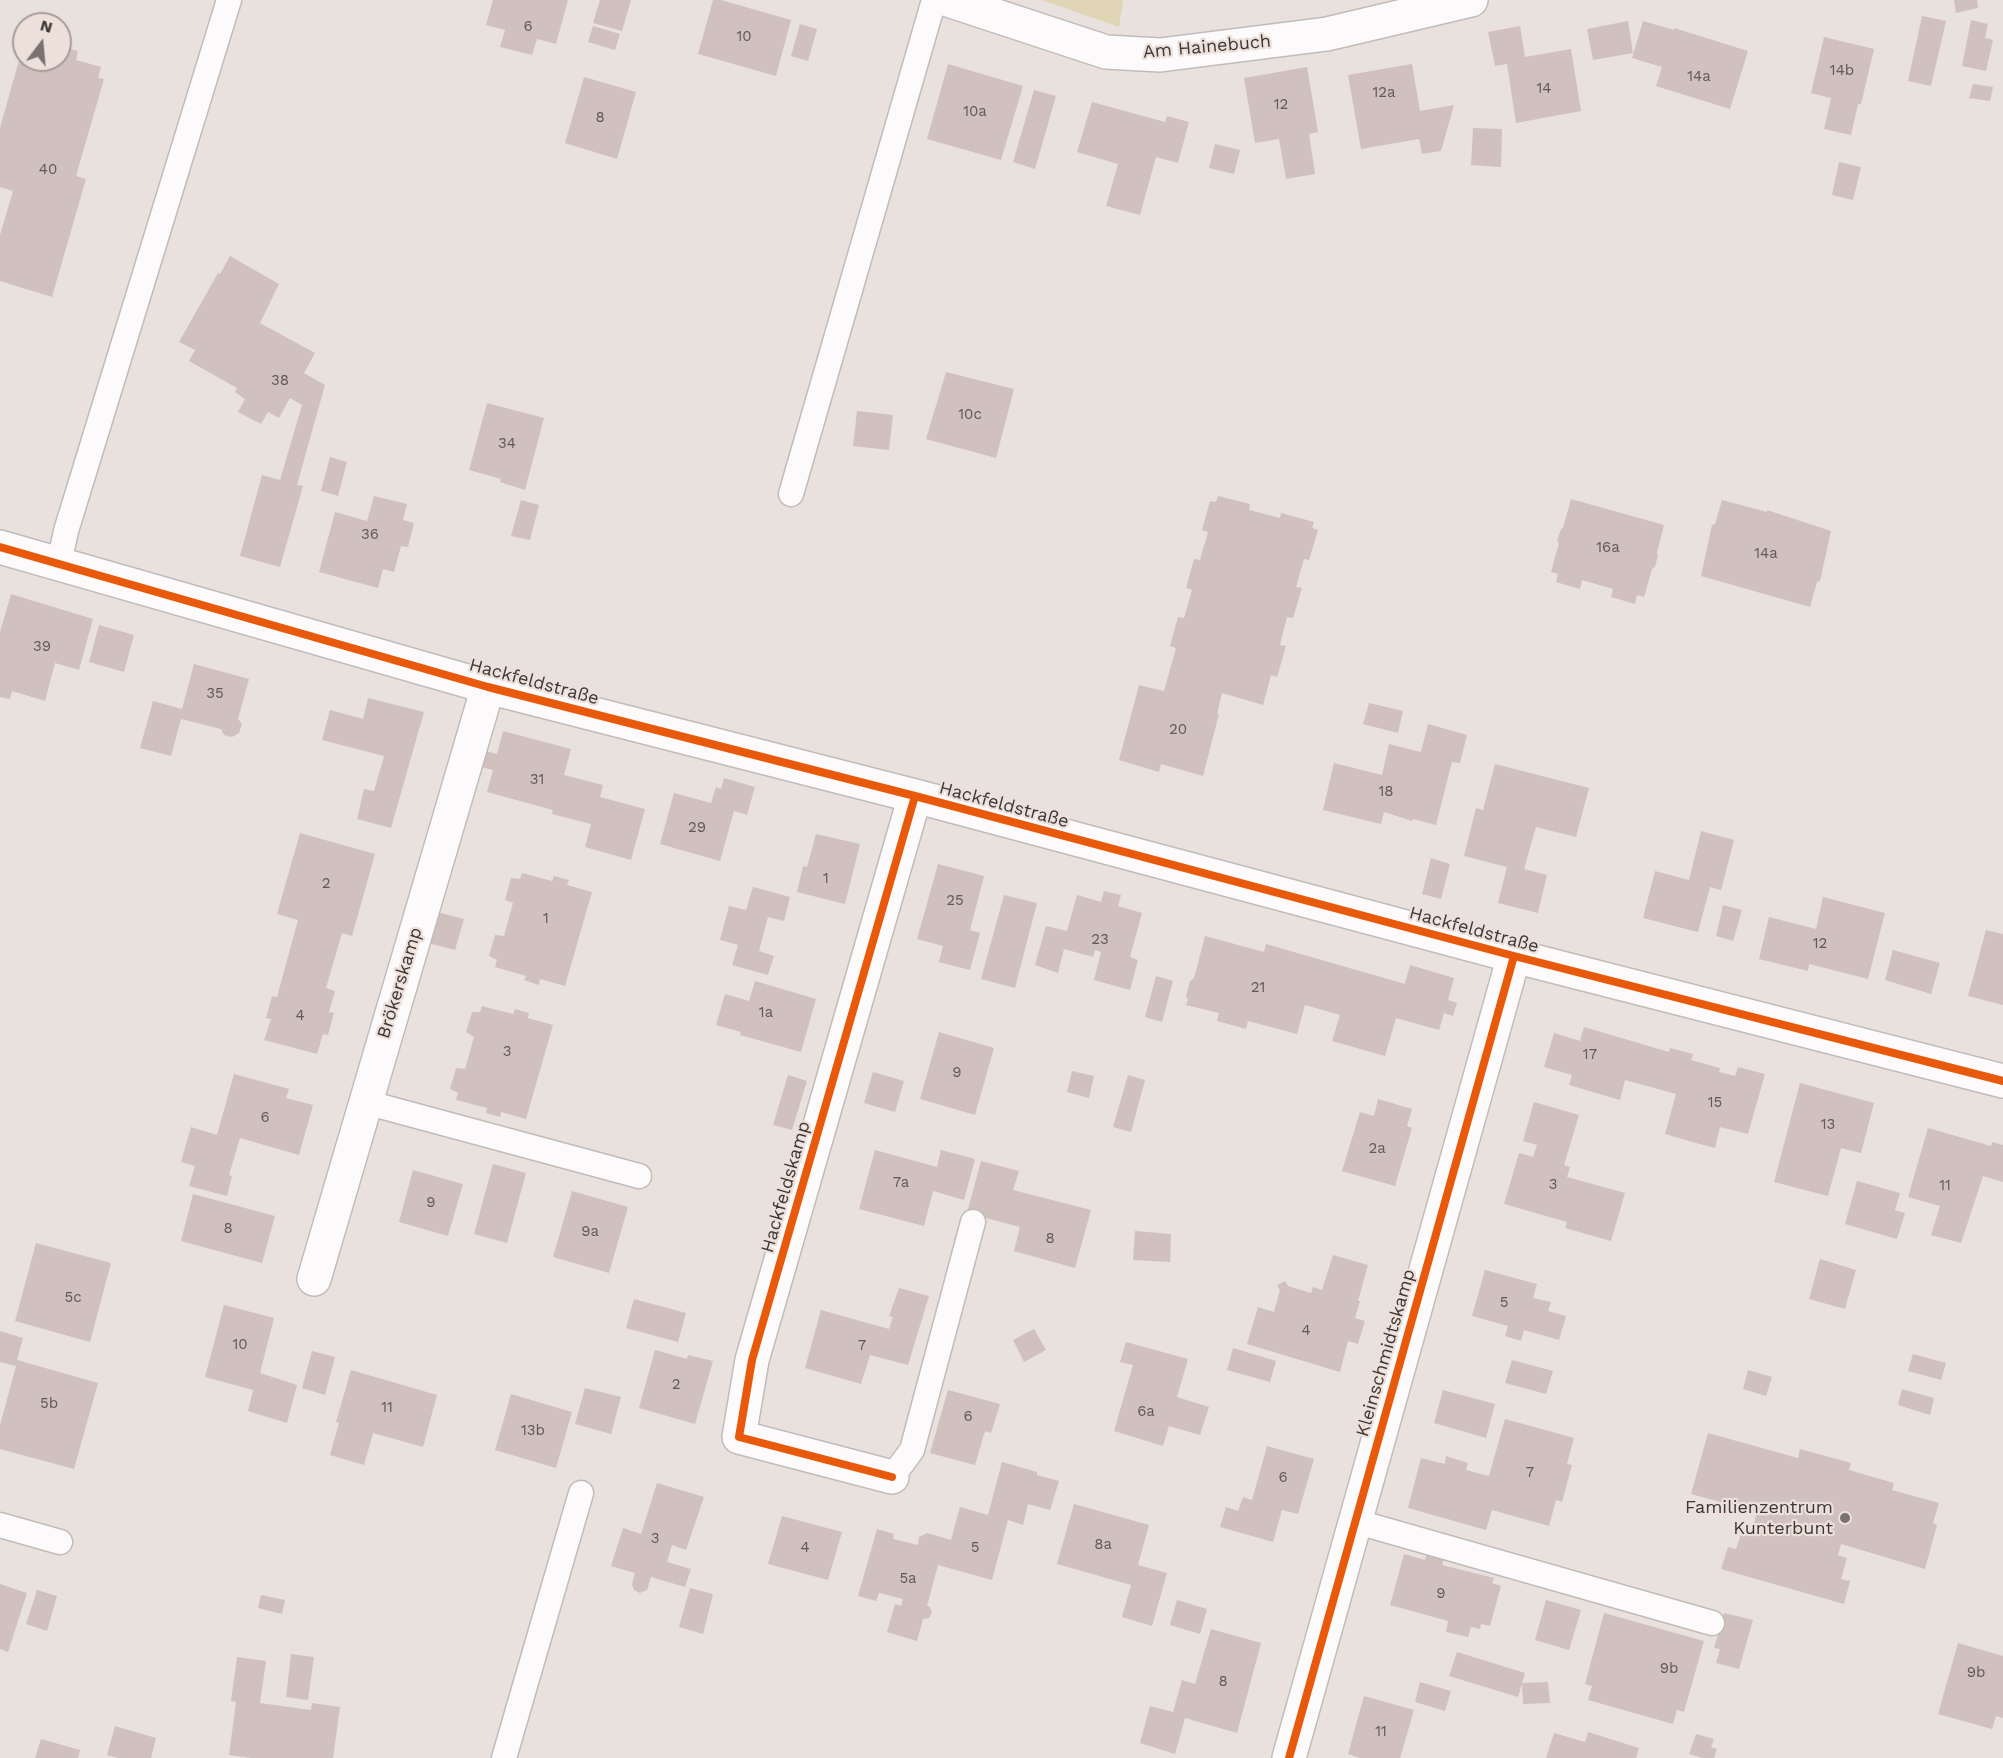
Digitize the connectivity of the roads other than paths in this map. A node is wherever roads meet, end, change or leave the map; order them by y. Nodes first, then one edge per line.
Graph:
1 (229, 0) edge
2 (934, 0) edge
3 (948, 0) edge
4 (1471, 0) edge
5 (791, 494) dead end
6 (0, 548) edge
7 (59, 563) junction
8 (488, 687) junction
9 (915, 796) junction
10 (1514, 956) junction
11 (2003, 1081) edge
12 (365, 1102) junction
13 (639, 1176) dead end
14 (973, 1222) dead end
15 (314, 1279) dead end
16 (892, 1477) joint
17 (581, 1493) dead end
18 (1354, 1521) junction
19 (0, 1525) edge
20 (60, 1542) dead end
21 (1712, 1623) dead end
22 (504, 1758) edge
23 (1288, 1758) edge

1 - 7 lane
2 - 5 lane
3 - 4 street, Am Hainebuch
6 - 7 street, Hackfeldstraße
7 - 8 street, Hackfeldstraße
8 - 9 street, Hackfeldstraße
8 - 12 street, Brökerskamp
9 - 10 street, Hackfeldstraße
9 - 16 street, Hackfeldskamp
10 - 11 street, Hackfeldstraße
10 - 18 street, Kleinschmidtskamp
12 - 13 lane
12 - 15 street, Brökerskamp
14 - 16 lane
17 - 22 lane
18 - 21 lane
18 - 23 street, Kleinschmidtskamp
19 - 20 lane

